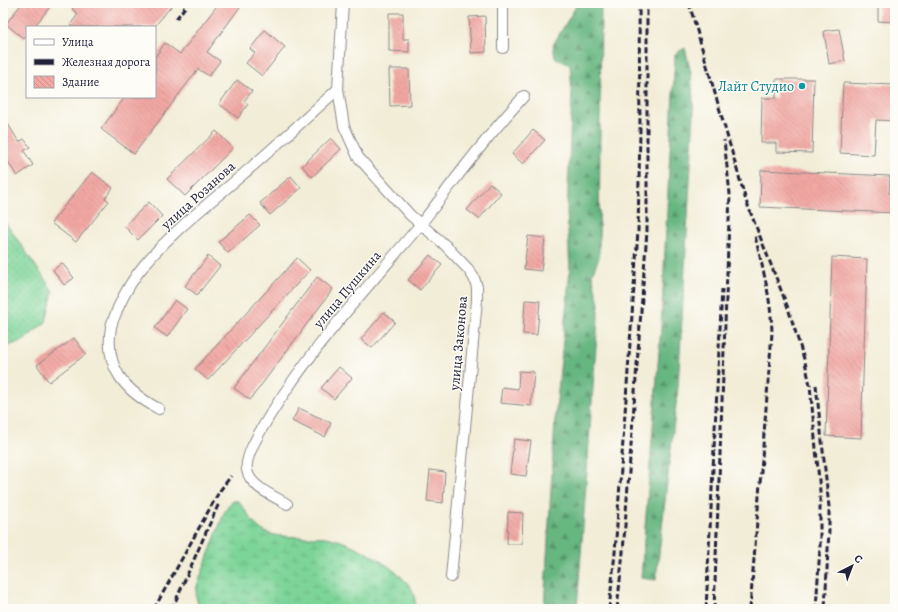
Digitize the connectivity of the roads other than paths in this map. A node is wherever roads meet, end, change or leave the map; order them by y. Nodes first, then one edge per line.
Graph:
1 (343, 3) edge
2 (503, 3) edge
3 (503, 48) dead end
4 (338, 89) junction
5 (524, 96) dead end
6 (420, 224) junction
7 (159, 408) dead end
8 (287, 504) dead end
9 (451, 577) dead end

1 - 4 street
2 - 3 street
4 - 6 street, улица Законова
4 - 7 street, улица Розанова
5 - 6 street, улица Пушкина
6 - 8 street, улица Пушкина
6 - 9 street, улица Законова

